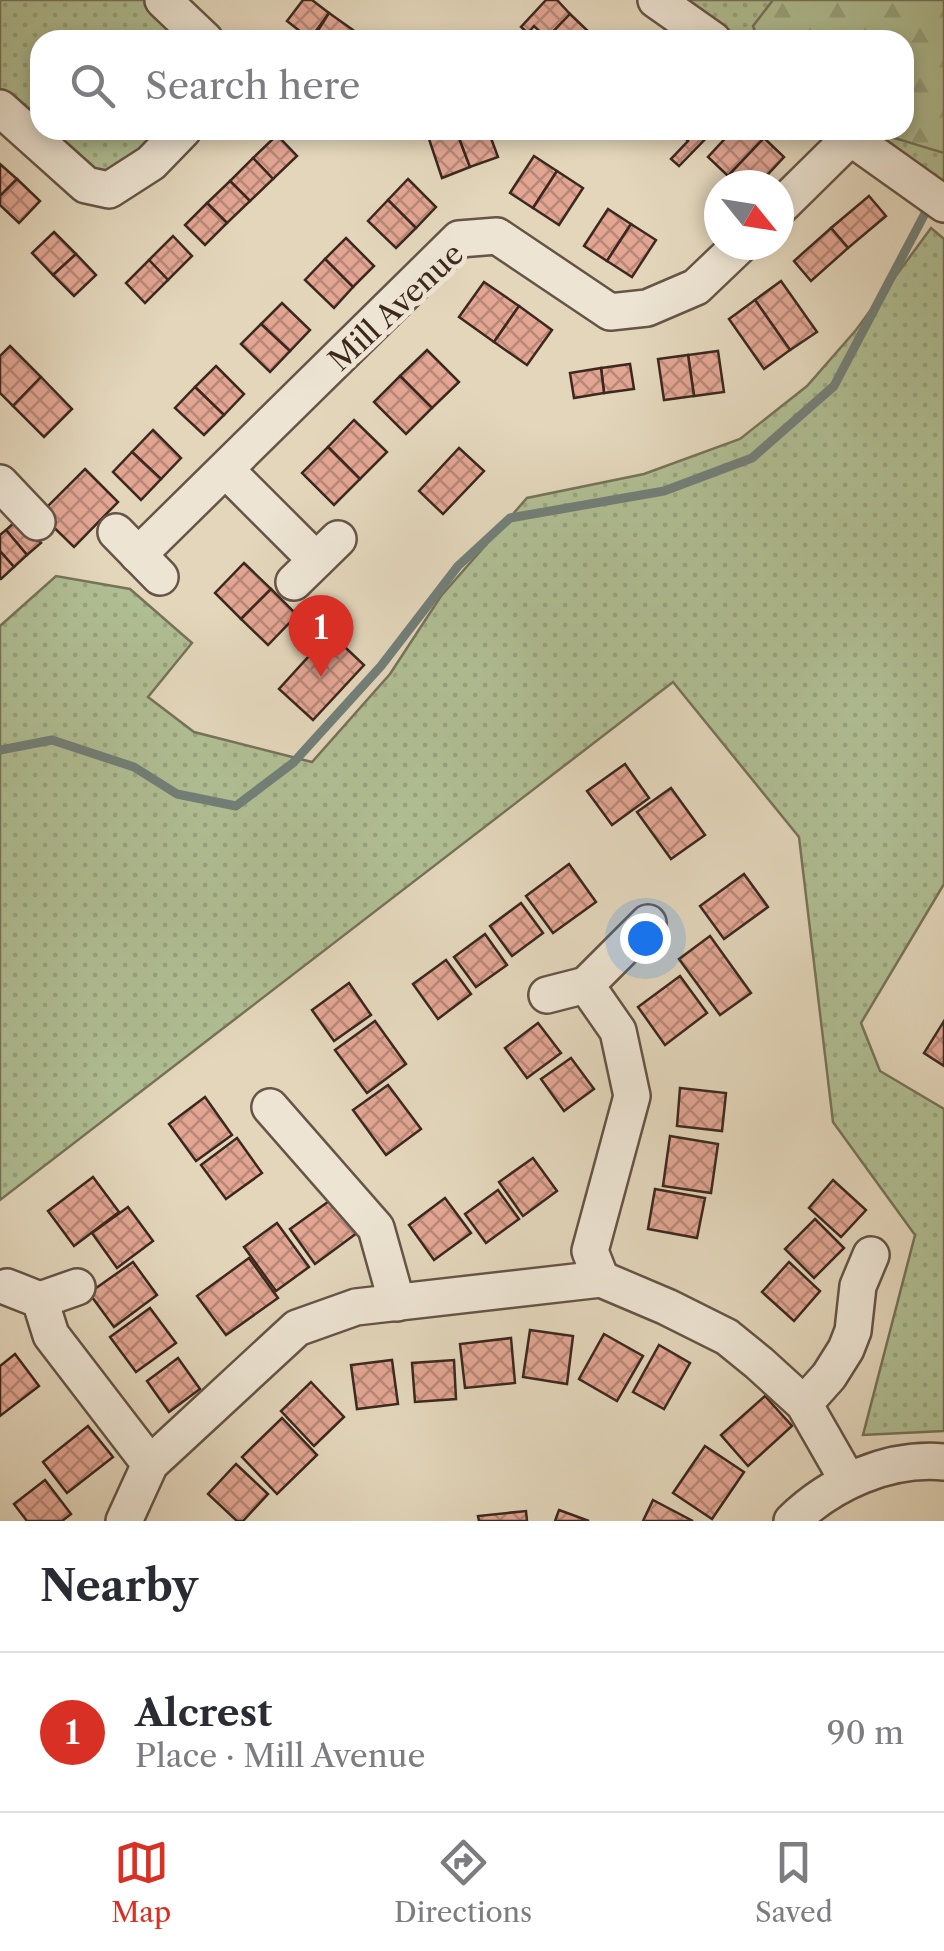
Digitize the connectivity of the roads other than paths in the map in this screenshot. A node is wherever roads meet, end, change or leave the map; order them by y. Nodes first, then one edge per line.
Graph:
1 (163, 0) edge
2 (656, 0) edge
3 (194, 30) edge
4 (699, 30) edge
5 (0, 108) edge
6 (30, 135) edge
7 (36, 140) edge
8 (173, 140) edge
9 (841, 140) edge
10 (854, 140) edge
11 (794, 191) edge
12 (931, 194) edge
13 (724, 260) edge
14 (227, 471) junction
15 (0, 483) edge
16 (37, 522) dead end
17 (138, 555) dead end
18 (316, 560) dead end
19 (648, 923) dead end
20 (586, 985) junction
21 (548, 995) dead end
22 (270, 1107) dead end
23 (871, 1254) dead end
24 (601, 1279) junction
25 (7, 1287) dead end
26 (77, 1287) dead end
27 (40, 1300) junction
28 (397, 1303) junction
29 (804, 1404) junction
30 (944, 1462) edge
31 (150, 1464) junction
32 (848, 1481) junction
33 (124, 1521) edge
34 (792, 1521) edge

1 - 3 street
2 - 4 street
5 - 6 street
7 - 8 street
9 - 11 street
10 - 12 street
13 - 14 street, Mill Avenue
14 - 17 street, Mill Avenue
14 - 18 street
15 - 16 street
19 - 20 street
20 - 21 street
20 - 24 street
22 - 28 street
23 - 29 street
24 - 28 street
24 - 29 street
25 - 27 street
26 - 27 street
27 - 31 street
28 - 31 street
29 - 32 street
30 - 32 street
31 - 33 street
32 - 34 street

